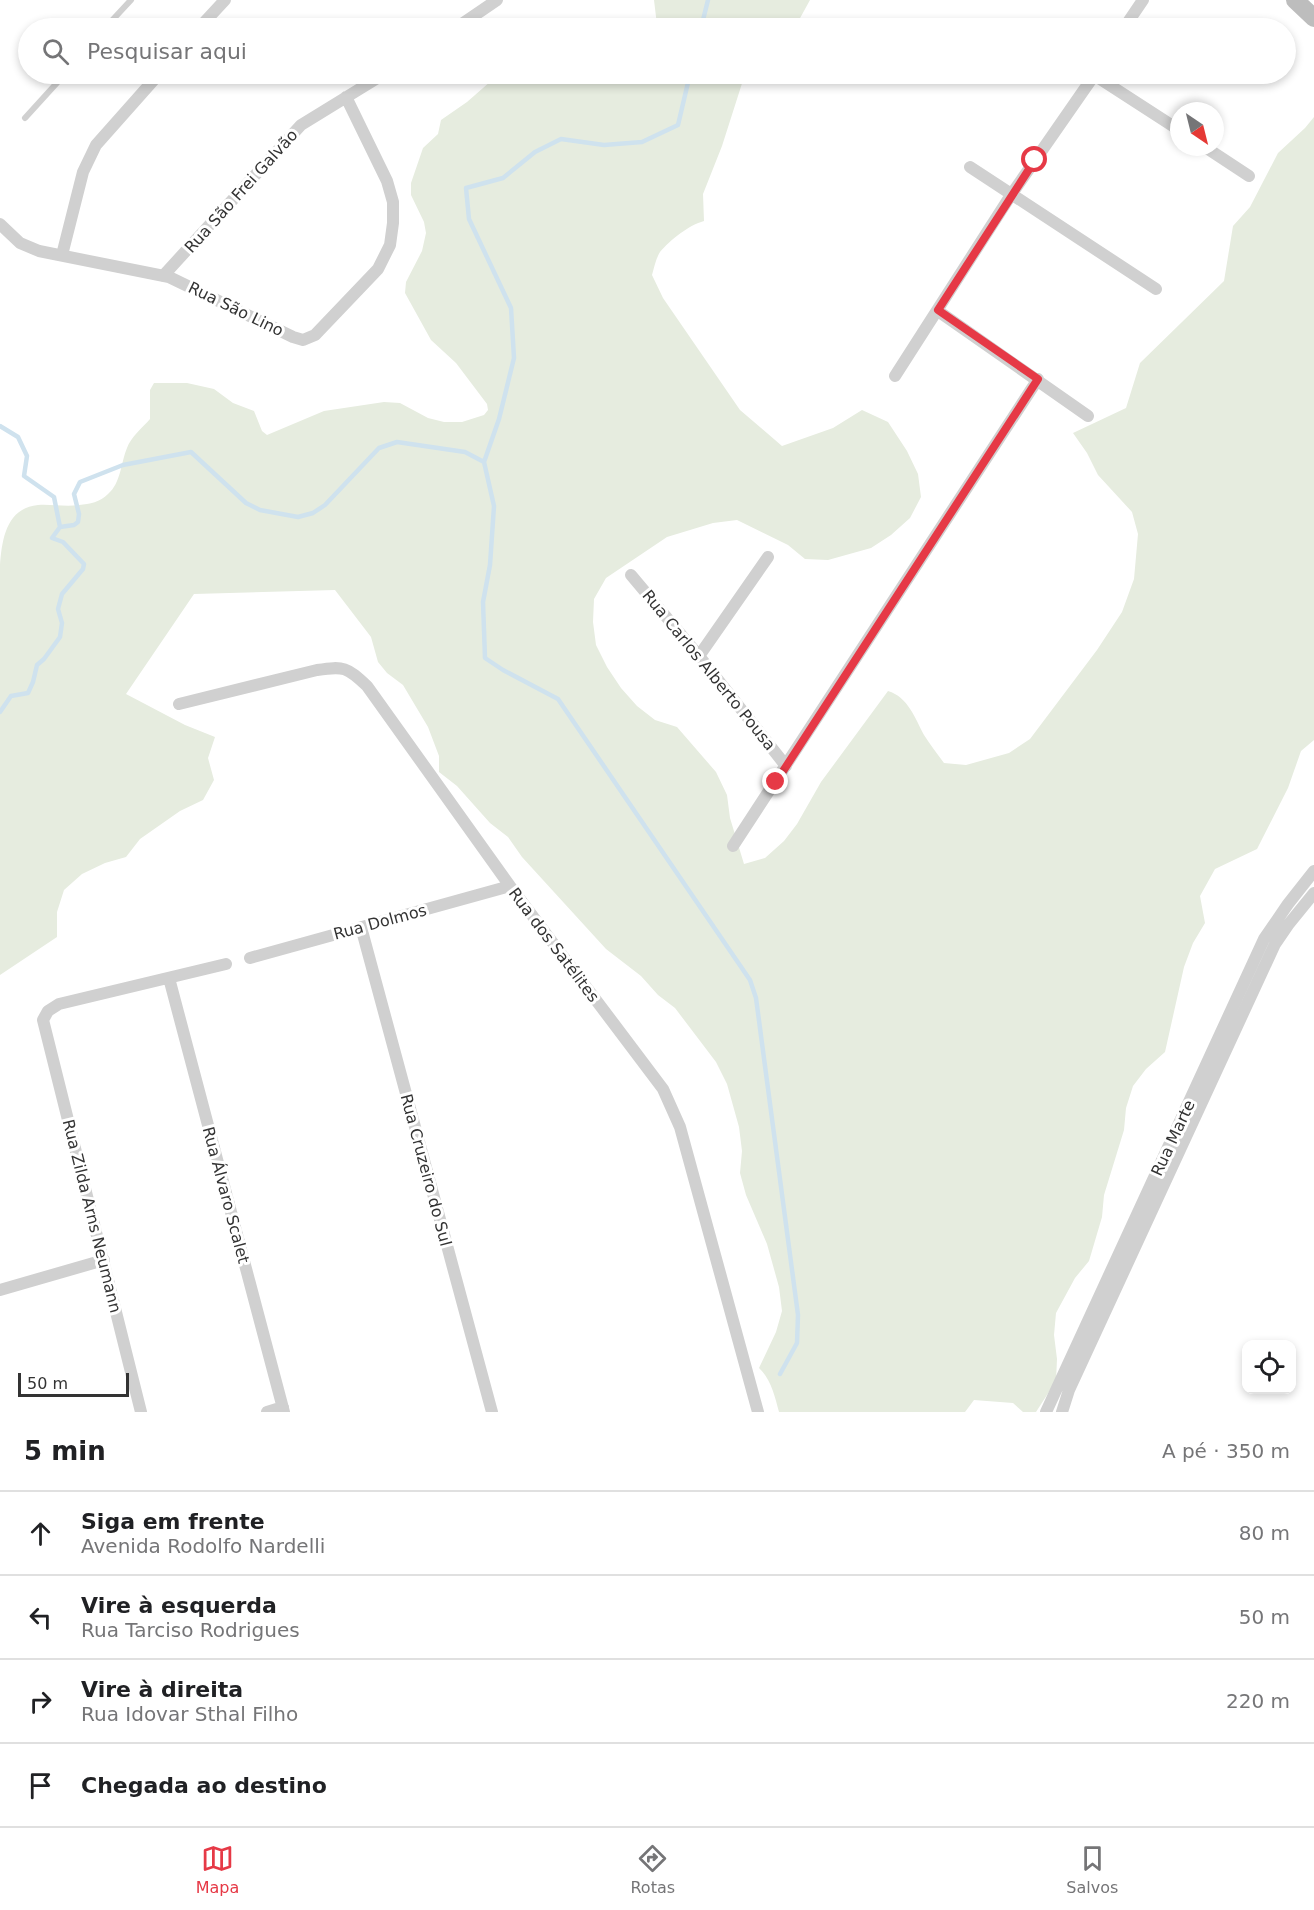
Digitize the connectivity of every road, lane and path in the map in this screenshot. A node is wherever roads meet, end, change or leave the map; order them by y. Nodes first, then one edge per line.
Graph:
1 (131, 0) edge
2 (225, 0) edge
3 (497, 0) edge
4 (1143, 0) edge
5 (1296, 0) edge
6 (114, 18) edge
7 (208, 18) edge
8 (471, 18) edge
9 (1131, 18) edge
10 (1314, 18) edge
11 (56, 84) edge
12 (150, 84) edge
13 (367, 84) edge
14 (1087, 84) edge
15 (1109, 84) edge
16 (346, 97) junction
17 (25, 118) dead end
18 (1170, 124) edge
19 (1219, 156) edge
20 (970, 167) dead end
21 (1249, 176) dead end
22 (1011, 195) junction
23 (0, 224) edge
24 (62, 255) junction
25 (163, 276) junction
26 (1155, 289) dead end
27 (938, 310) junction
28 (895, 376) dead end
29 (1038, 379) junction
30 (1088, 416) dead end
31 (768, 557) dead end
32 (631, 575) dead end
33 (699, 656) junction
34 (179, 704) dead end
35 (786, 766) junction
36 (733, 846) dead end
37 (1314, 871) edge
38 (510, 886) junction
39 (1314, 893) edge
40 (361, 927) junction
41 (250, 958) dead end
42 (226, 964) dead end
43 (169, 978) junction
44 (105, 1260) junction
45 (0, 1290) edge
46 (283, 1409) edge
47 (141, 1412) edge
48 (267, 1412) edge
49 (492, 1412) edge
50 (758, 1412) edge
51 (1046, 1412) edge
52 (1062, 1412) edge

1 - 6 lane
2 - 7 street
3 - 8 street
4 - 9 street
5 - 10 main road
11 - 17 lane
12 - 24 street
13 - 16 street, Rua São Frei Galvão
14 - 22 street
15 - 18 street
16 - 25 street, Rua São Frei Galvão
16 - 25 street, Rua São Lino
19 - 21 street
20 - 22 street
22 - 26 street
22 - 27 street
23 - 24 street, Rua São Lino
24 - 25 street, Rua São Lino
27 - 28 street
27 - 29 street
29 - 30 street
29 - 35 street
31 - 33 street
32 - 33 street, Rua Carlos Alberto Pousa
33 - 35 street, Rua Carlos Alberto Pousa
34 - 38 street, Rua dos Satélites
35 - 36 street
37 - 51 street, Rua Marte
38 - 40 street, Rua Dolmos
38 - 50 street, Rua dos Satélites
39 - 52 street, Rua Marte
40 - 41 street, Rua Dolmos
40 - 49 street, Rua Cruzeiro do Sul
42 - 43 street
43 - 44 street, Rua Zilda Arns Neumann
43 - 46 street, Rua Álvaro Scalet
44 - 45 street
44 - 47 street, Rua Zilda Arns Neumann
46 - 48 street

